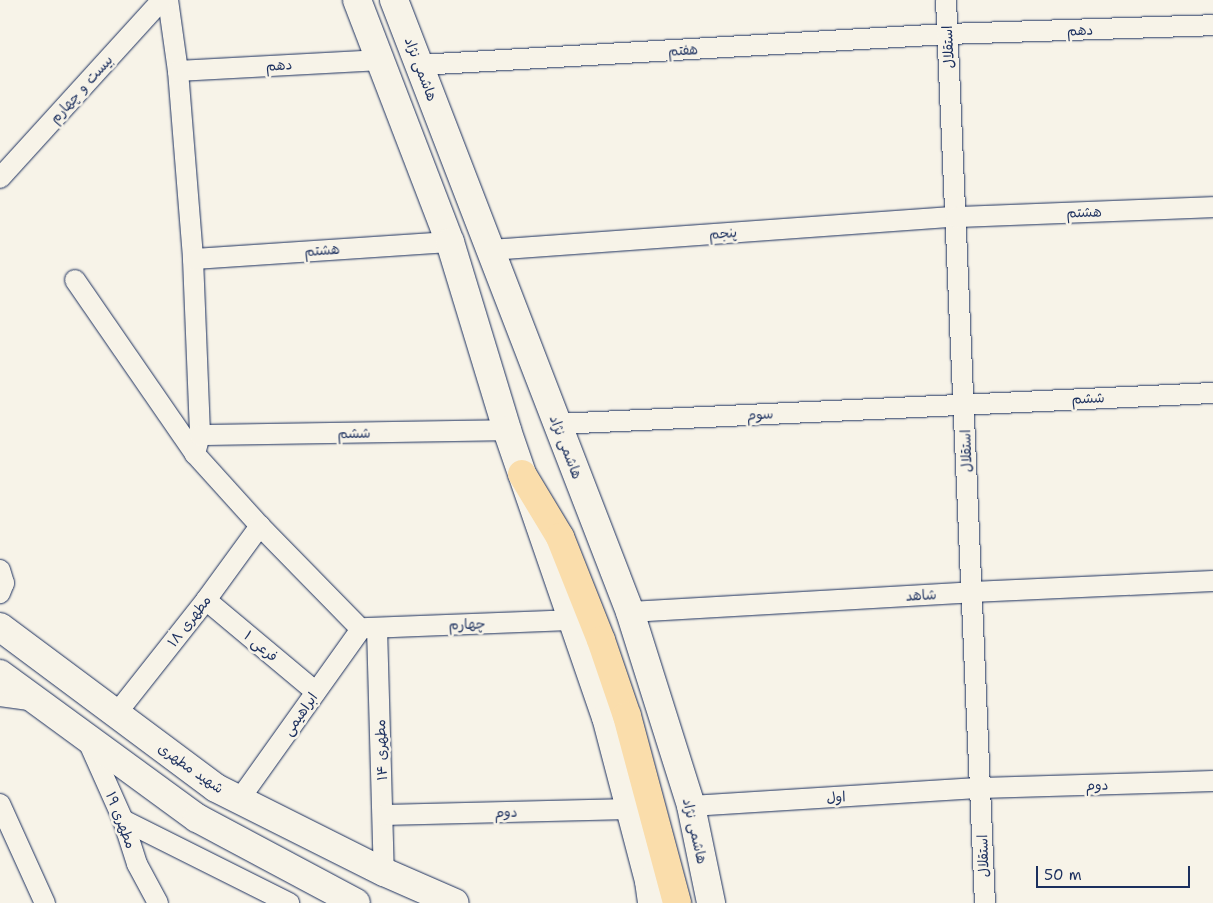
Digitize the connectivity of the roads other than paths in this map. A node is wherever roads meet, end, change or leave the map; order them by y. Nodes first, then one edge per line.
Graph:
1 (162, 0) edge
2 (168, 0) edge
3 (358, 0) edge
4 (394, 0) edge
5 (946, 0) edge
6 (1213, 25) edge
7 (948, 34) junction
8 (381, 60) junction
9 (419, 65) junction
10 (178, 71) junction
11 (0, 178) edge
12 (1213, 208) edge
13 (956, 217) junction
14 (450, 242) junction
15 (490, 250) junction
16 (193, 259) junction
17 (75, 280) dead end
18 (1213, 393) edge
19 (964, 404) junction
20 (557, 424) junction
21 (507, 430) junction
22 (198, 444) junction
23 (522, 474) junction
24 (260, 526) junction
25 (0, 570) edge
26 (1213, 581) edge
27 (972, 592) junction
28 (0, 593) edge
29 (206, 600) junction
30 (630, 612) junction
31 (573, 620) junction
32 (0, 627) edge
33 (369, 628) junction
34 (0, 674) edge
35 (316, 692) junction
36 (0, 696) edge
37 (40, 702) junction
38 (116, 714) junction
39 (86, 737) junction
40 (1213, 781) edge
41 (980, 788) junction
42 (239, 800) junction
43 (0, 804) edge
44 (691, 806) junction
45 (641, 809) junction
46 (383, 815) junction
47 (124, 820) junction
48 (384, 872) junction
49 (650, 896) edge
50 (445, 902) edge
51 (45, 903) edge
52 (158, 903) edge
53 (290, 903) edge
54 (356, 903) edge
55 (677, 903) edge
56 (711, 903) edge
57 (984, 903) edge

1 - 11 street, بیست و چهارم
2 - 10 street
3 - 8 main road
4 - 9 main road, هاشمی نژاد
5 - 7 street, استقلال
6 - 7 street, دهم
7 - 9 street, هفتم
7 - 13 street, استقلال
8 - 10 street, دهم
8 - 14 main road
9 - 15 main road, هاشمی نژاد
10 - 16 street
12 - 13 street, هشتم
13 - 15 street, پنجم
13 - 19 street, استقلال
14 - 16 street, هشتم
14 - 21 main road
15 - 20 main road, هاشمی نژاد
16 - 22 street
17 - 22 street
18 - 19 street, ششم
19 - 20 street, سوم
19 - 27 street, استقلال
20 - 30 main road, هاشمی نژاد
21 - 22 street, ششم
21 - 23 main road
22 - 24 street
23 - 31 main road
23 - 45 main road
24 - 29 street, مطهری ۱۸
24 - 33 street
25 - 28 street
26 - 27 street, شاهد
27 - 30 street, شاهد
27 - 41 street, استقلال
29 - 35 street, فرعی ۱
29 - 38 street, مطهری ۱۸
30 - 44 main road, هاشمی نژاد
31 - 33 street, چهارم
31 - 45 main road
32 - 38 main road, شهید مطهری
33 - 35 street, ابراهیمی
33 - 46 street, مطهری ۱۴
34 - 37 main road
35 - 42 street, ابراهیمی
36 - 37 street
37 - 39 main road
38 - 42 main road, شهید مطهری
39 - 47 street, مطهری ۱۹
39 - 54 main road
40 - 41 street, دوم
41 - 44 street, اول
41 - 57 street, استقلال
42 - 48 main road, شهید مطهری
43 - 51 street
44 - 56 main road, هاشمی نژاد
45 - 46 street, دوم
45 - 49 main road
45 - 55 main road
46 - 48 street, مطهری ۱۴
47 - 52 street, مطهری ۱۹
47 - 53 street
48 - 50 main road, شهید مطهری

